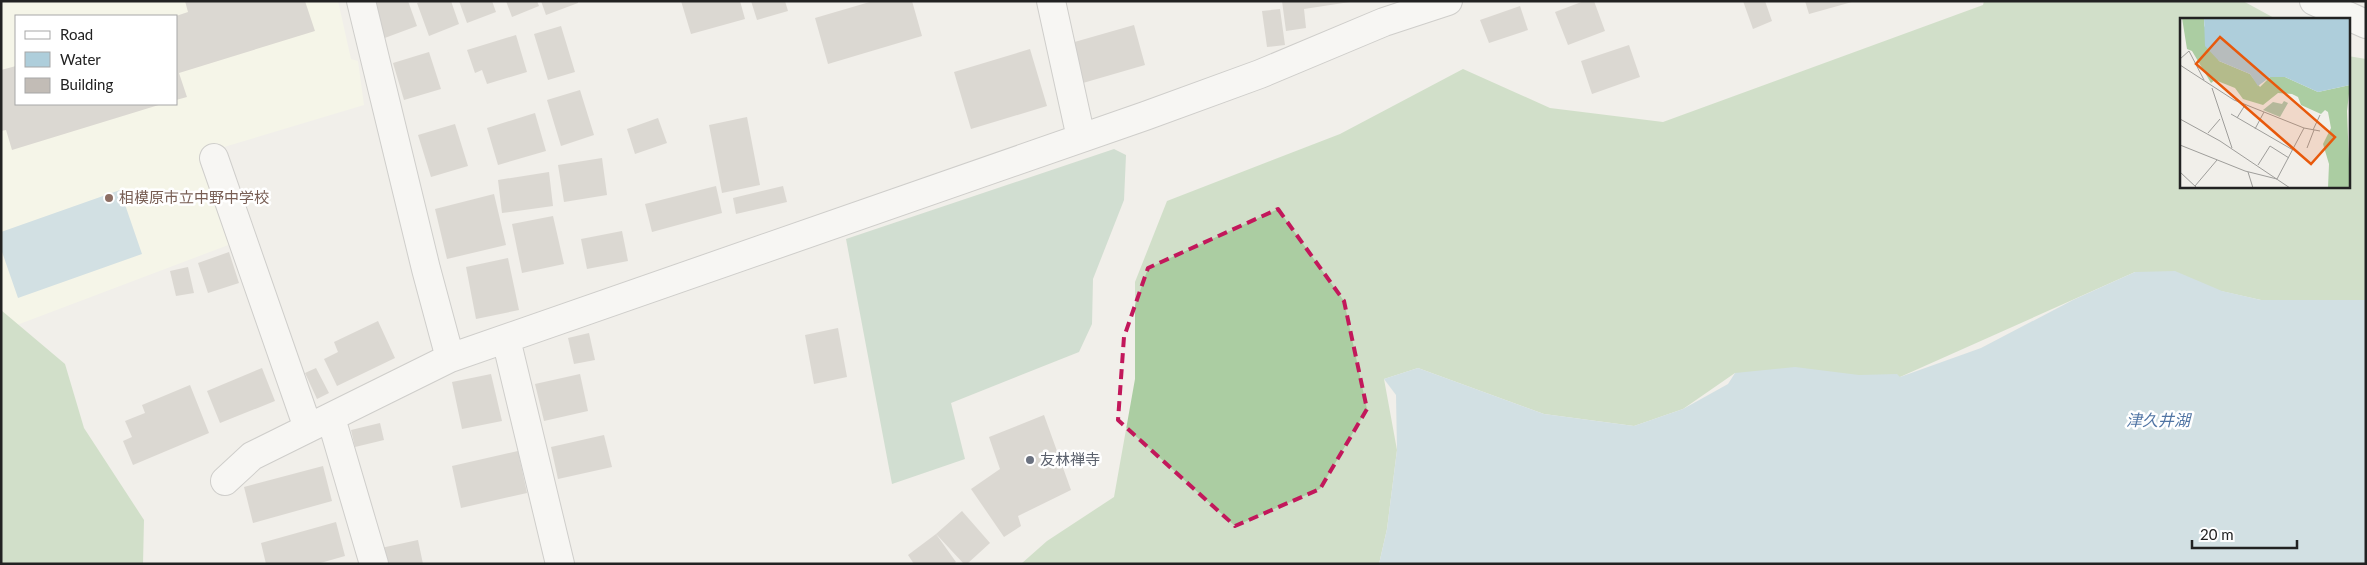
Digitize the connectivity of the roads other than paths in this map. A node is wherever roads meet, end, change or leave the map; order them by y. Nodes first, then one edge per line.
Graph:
1 (361, 1) edge
2 (1050, 1) edge
3 (1448, 1) edge
4 (2314, 1) edge
5 (1382, 12) edge
6 (2366, 24) edge
7 (1081, 138) junction
8 (214, 158) dead end
9 (506, 339) junction
10 (450, 358) junction
11 (320, 423) junction
12 (225, 481) dead end
13 (374, 564) edge
14 (560, 564) edge

1 - 10 street
2 - 7 street
3 - 5 street
4 - 6 street
5 - 7 street
7 - 9 street
8 - 11 street
9 - 10 street
9 - 14 street
10 - 11 street
11 - 12 street
11 - 13 street

